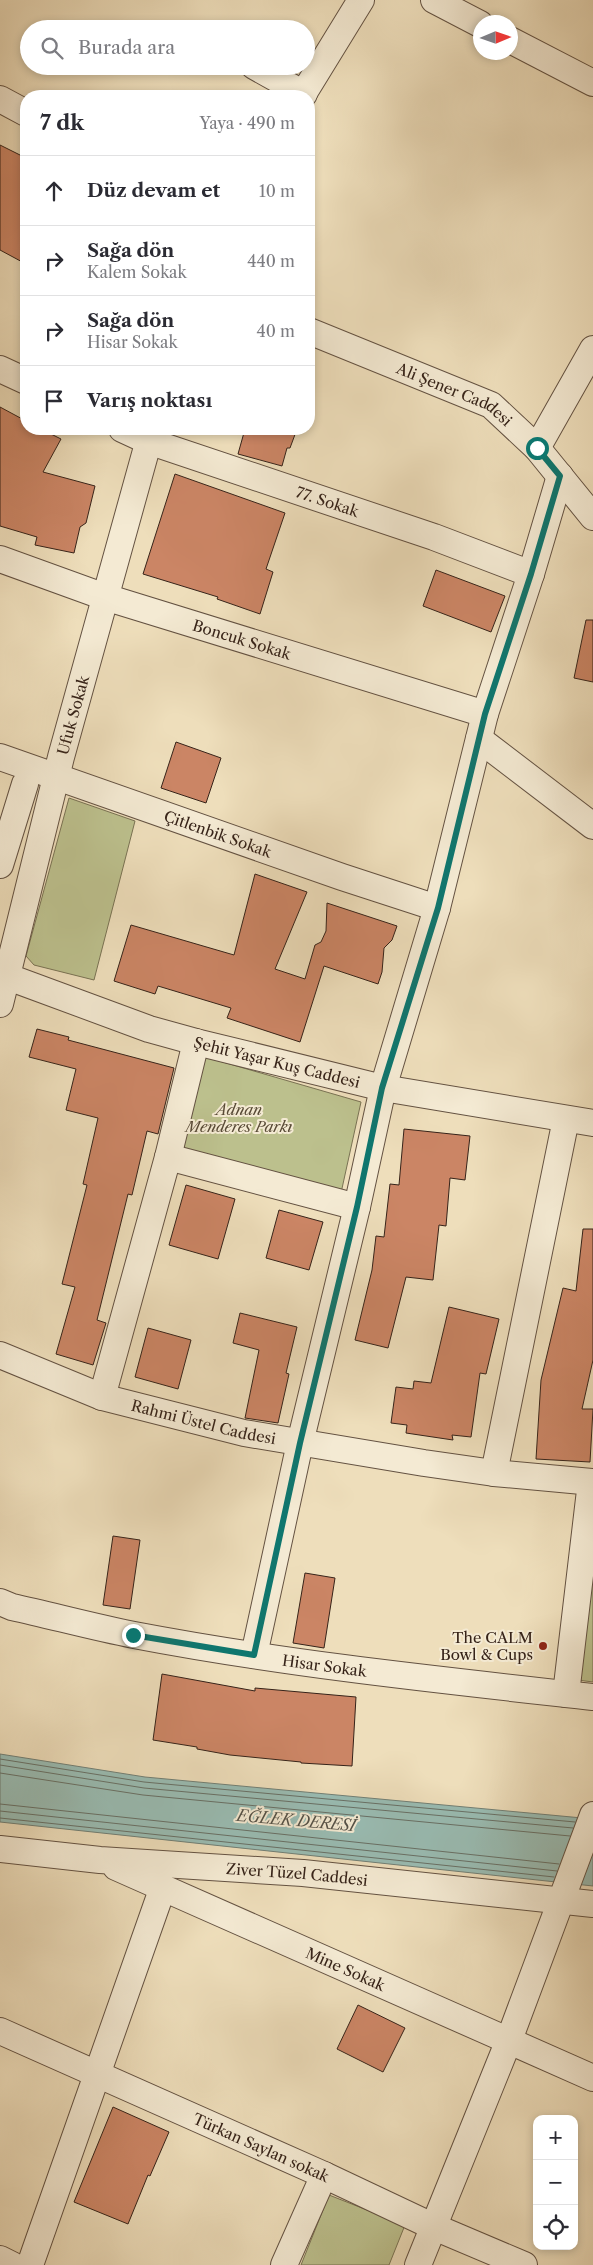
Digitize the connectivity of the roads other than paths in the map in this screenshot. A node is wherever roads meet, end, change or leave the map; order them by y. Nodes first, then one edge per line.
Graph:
1 (361, 0) edge
2 (434, 0) edge
3 (473, 20) edge
4 (518, 44) edge
5 (269, 75) edge
6 (593, 83) edge
7 (295, 90) edge
8 (306, 90) edge
9 (0, 99) edge
10 (20, 110) edge
11 (315, 333) edge
12 (593, 349) edge
13 (0, 369) edge
14 (20, 378) edge
15 (150, 435) edge
16 (537, 448) junction
17 (560, 476) junction
18 (593, 517) edge
19 (0, 559) edge
20 (531, 574) junction
21 (105, 596) junction
22 (485, 714) junction
23 (479, 739) junction
24 (0, 757) edge
25 (56, 777) junction
26 (25, 784) dead end
27 (593, 826) edge
28 (0, 864) edge
29 (0, 873) edge
30 (30, 884) junction
31 (438, 908) junction
32 (3, 975) edge
33 (0, 1004) edge
34 (196, 1042) junction
35 (382, 1088) junction
36 (566, 1119) junction
37 (593, 1122) edge
38 (168, 1157) junction
39 (357, 1207) junction
40 (0, 1355) edge
41 (102, 1397) junction
42 (300, 1443) junction
43 (494, 1473) junction
44 (592, 1482) edge
45 (0, 1602) edge
46 (254, 1655) junction
47 (566, 1694) junction
48 (593, 1697) edge
49 (593, 1815) edge
50 (0, 1849) edge
51 (100, 1860) junction
52 (163, 1887) junction
53 (563, 1896) junction
54 (593, 1904) edge
55 (0, 2031) edge
56 (509, 2040) junction
57 (97, 2075) junction
58 (593, 2078) edge
59 (324, 2175) junction
60 (432, 2226) junction
61 (0, 2259) edge
62 (12, 2265) edge
63 (30, 2265) edge
64 (284, 2265) edge
65 (418, 2265) edge
66 (524, 2265) edge

1 - 8 street
2 - 3 street
4 - 6 street
5 - 7 street
9 - 10 street
11 - 16 street, Ali Şener Caddesi
12 - 16 street
13 - 14 street
15 - 20 street, 77. Sokak
15 - 21 street, Ufuk Sokak
16 - 17 street, Ali Şener Caddesi
17 - 18 street, Ali Şener Caddesi
17 - 20 street
19 - 21 street, Boncuk Sokak
20 - 22 street
21 - 22 street, Boncuk Sokak
21 - 25 street, Ufuk Sokak
22 - 23 street
23 - 27 street
23 - 31 street
24 - 25 street, Çitlenbik Sokak
25 - 30 street, Ufuk Sokak
25 - 31 street, Çitlenbik Sokak
26 - 28 street
29 - 30 street
30 - 32 street, Ufuk Sokak
31 - 35 street
32 - 33 street, Ufuk Sokak
32 - 34 street, Şehit Yaşar Kuş Caddesi
34 - 35 street, Şehit Yaşar Kuş Caddesi
34 - 38 street
35 - 36 street, Şehit Yaşar Kuş Caddesi
35 - 39 street
36 - 37 street, Şehit Yaşar Kuş Caddesi
36 - 43 street
38 - 39 street
38 - 41 street
39 - 42 street
40 - 41 street, Rahmi Üstel Caddesi
41 - 42 street, Rahmi Üstel Caddesi
42 - 43 street, Rahmi Üstel Caddesi
42 - 46 street
43 - 44 street, Rahmi Üstel Caddesi
44 - 47 street
45 - 46 street, Hisar Sokak
46 - 47 street, Hisar Sokak
47 - 48 street, Hisar Sokak
49 - 53 street
50 - 51 street, Ziver Tüzel Caddesi
51 - 52 street, Mine Sokak
51 - 53 street, Ziver Tüzel Caddesi
52 - 56 street, Mine Sokak
52 - 57 street
53 - 54 street, Ziver Tüzel Caddesi
53 - 56 street
55 - 57 street, Türkan Saylan sokak
56 - 58 street, Mine Sokak
56 - 60 street
57 - 59 street, Türkan Saylan sokak
57 - 63 street
59 - 60 street, Türkan Saylan sokak
59 - 64 street
60 - 65 street
60 - 66 street, Türkan Saylan sokak
61 - 62 street

